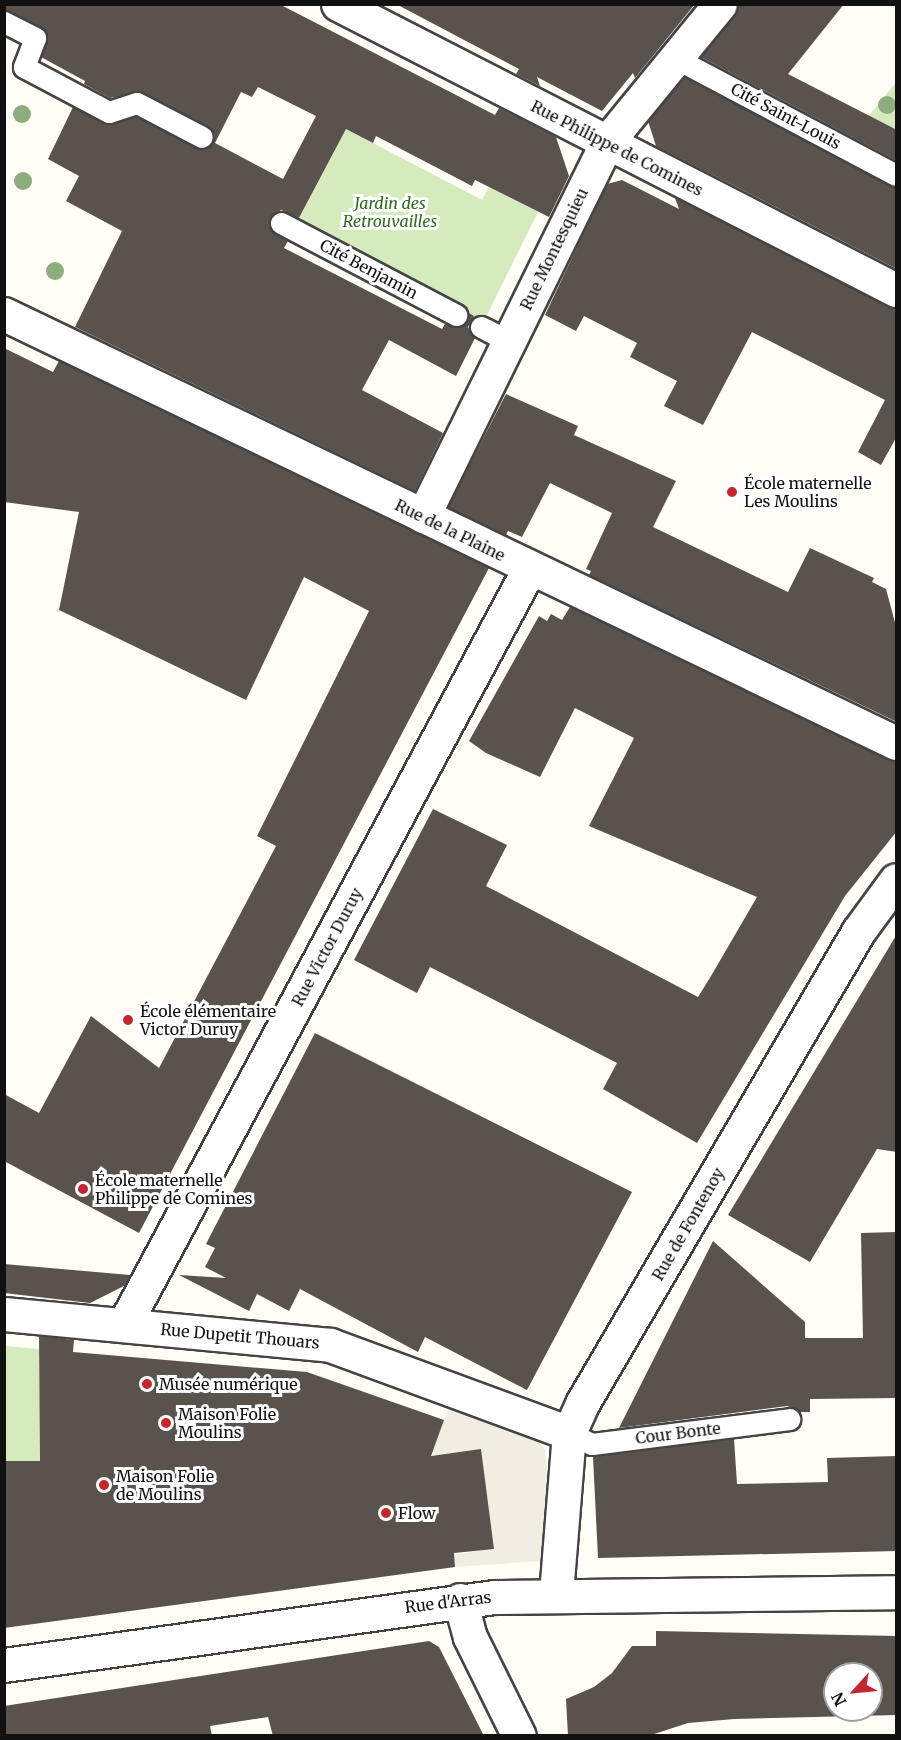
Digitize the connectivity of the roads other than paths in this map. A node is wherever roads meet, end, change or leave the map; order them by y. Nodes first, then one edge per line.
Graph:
1 (339, 4) edge
2 (720, 4) edge
3 (4, 22) edge
4 (675, 58) junction
5 (202, 137) dead end
6 (607, 142) junction
7 (897, 175) edge
8 (281, 223) dead end
9 (897, 291) edge
10 (4, 314) edge
11 (456, 315) dead end
12 (423, 516) junction
13 (529, 569) junction
14 (897, 743) edge
15 (897, 880) edge
16 (4, 1314) edge
17 (124, 1325) junction
18 (789, 1419) dead end
19 (569, 1433) junction
20 (897, 1592) edge
21 (556, 1594) junction
22 (460, 1599) junction
23 (4, 1665) edge
24 (519, 1736) edge

1 - 6 street, Rue Philippe de Comines
2 - 4 street, Rue Montesquieu
3 - 5 lane
4 - 6 street, Rue Montesquieu
4 - 7 lane, Cité Saint-Louis
6 - 9 street, Rue Philippe de Comines
6 - 12 street, Rue Montesquieu
8 - 11 lane, Cité Benjamin
10 - 12 street, Rue de la Plaine
12 - 13 street, Rue de la Plaine
13 - 14 street, Rue de la Plaine
13 - 17 street, Rue Victor Duruy
15 - 19 street, Rue de Fontenoy
16 - 17 street, Rue Dupetit Thouars
17 - 19 street, Rue Dupetit Thouars
18 - 19 lane, Cour Bonte
19 - 21 street, Rue de Fontenoy
20 - 21 street, Rue d'Arras
21 - 22 street, Rue d'Arras
22 - 23 street, Rue d'Arras
22 - 24 street

